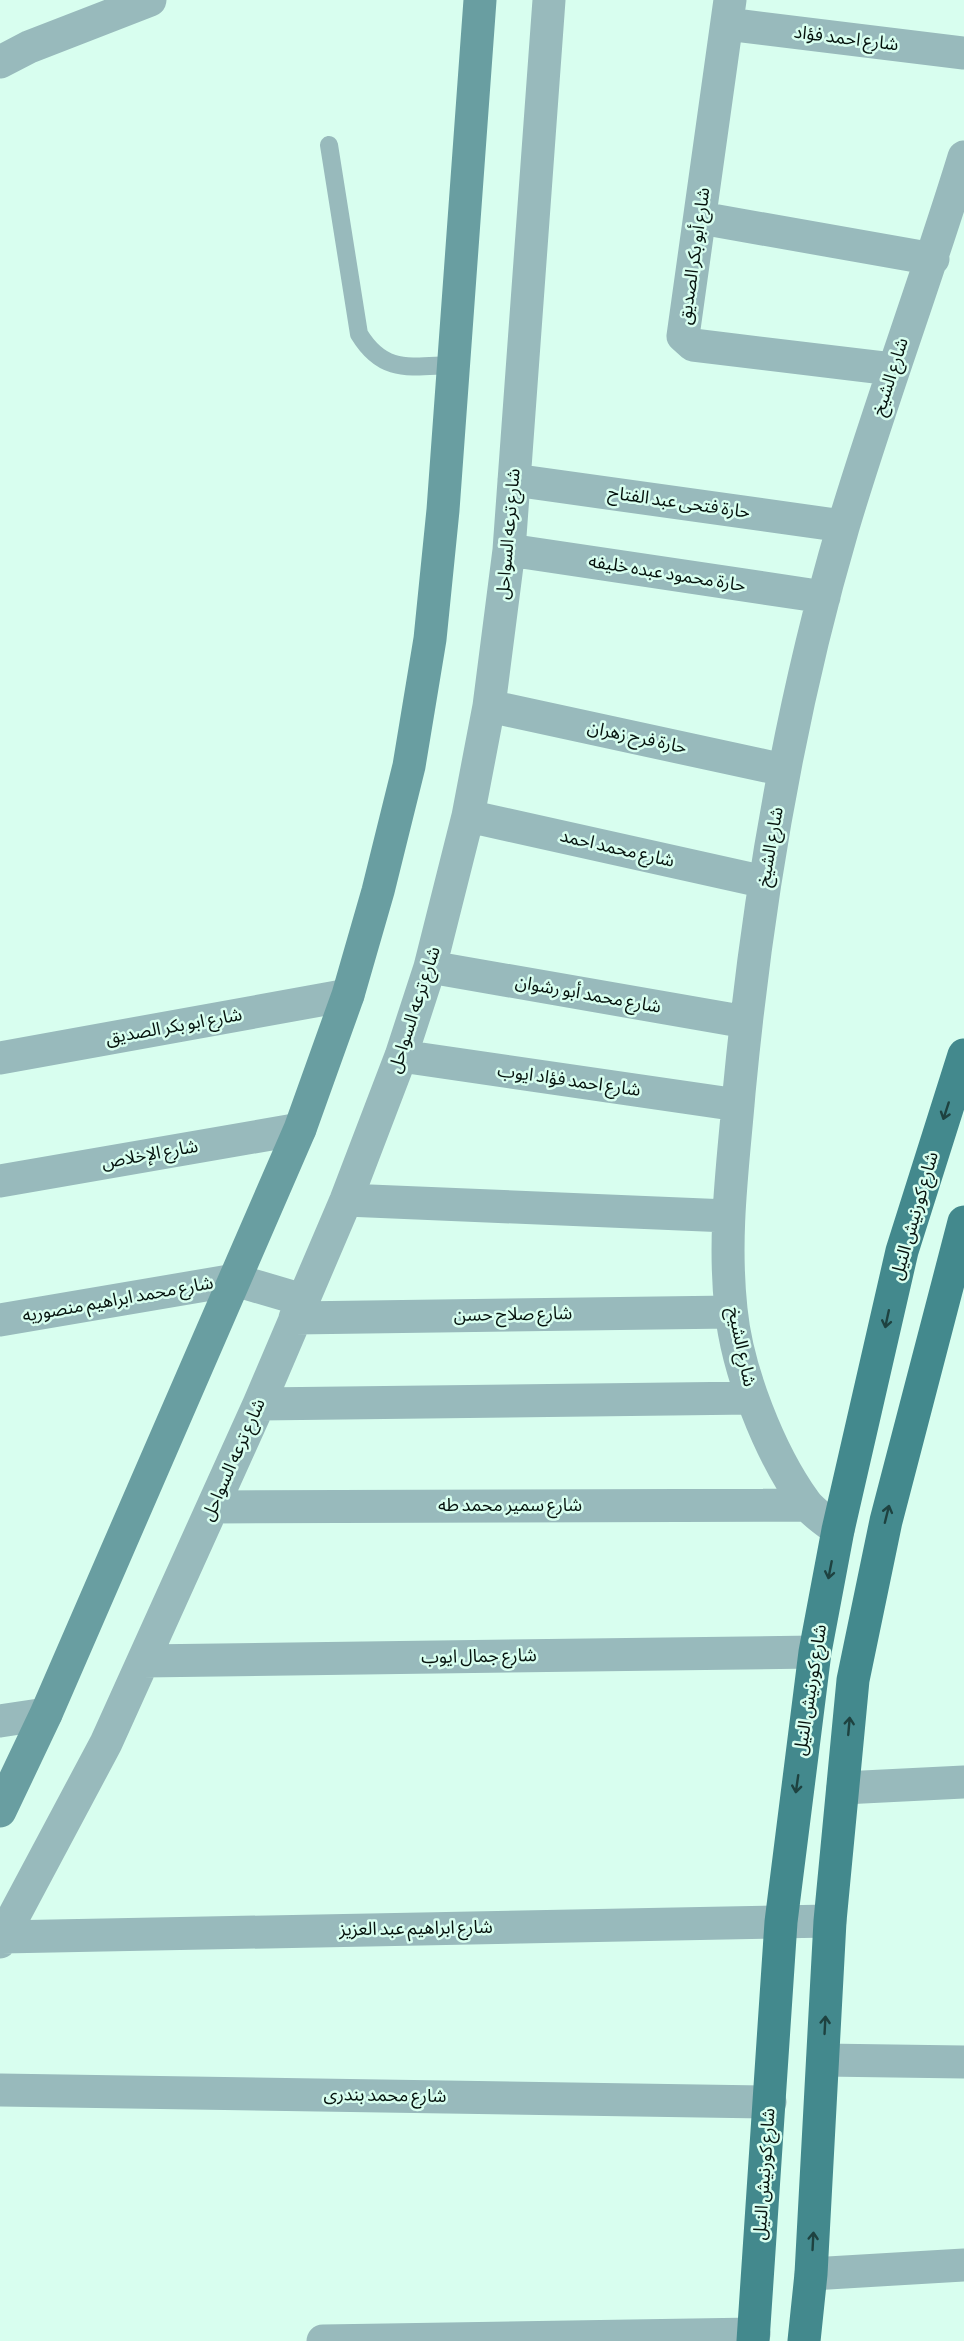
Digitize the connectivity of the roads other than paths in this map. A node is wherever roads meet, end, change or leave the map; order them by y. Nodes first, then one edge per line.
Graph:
1 (150, 0) edge
2 (480, 0) edge
3 (549, 0) edge
4 (729, 12) edge
5 (964, 53) edge
6 (0, 62) edge
7 (329, 145) dead end
8 (964, 157) edge
9 (701, 218) junction
10 (933, 259) junction
11 (454, 365) junction
12 (892, 369) junction
13 (514, 480) junction
14 (843, 526) junction
15 (510, 550) junction
16 (824, 597) junction
17 (489, 706) junction
18 (784, 770) junction
19 (468, 816) junction
20 (765, 882) junction
21 (430, 968) junction
22 (348, 995) junction
23 (746, 1022) junction
24 (401, 1056) junction
25 (964, 1056) edge
26 (0, 1058) edge
27 (738, 1105) junction
28 (300, 1129) junction
29 (0, 1181) edge
30 (346, 1200) junction
31 (729, 1216) junction
32 (964, 1222) edge
33 (235, 1280) junction
34 (299, 1309) junction
35 (731, 1312) junction
36 (0, 1320) edge
37 (752, 1398) junction
38 (259, 1404) junction
39 (868, 1410) junction
40 (912, 1416) junction
41 (807, 1505) junction
42 (213, 1507) junction
43 (838, 1530) junction
44 (815, 1652) junction
45 (143, 1661) junction
46 (46, 1714) junction
47 (0, 1721) edge
48 (964, 1782) edge
49 (843, 1788) junction
50 (0, 1811) edge
51 (830, 1921) junction
52 (781, 1922) junction
53 (1, 1940) edge
54 (823, 2060) junction
55 (964, 2062) edge
56 (0, 2090) edge
57 (770, 2102) junction
58 (964, 2265) edge
59 (811, 2274) junction
60 (754, 2337) edge
61 (323, 2341) edge
62 (804, 2341) edge

1 - 6 street
2 - 11 main road
3 - 13 street, شارع ترعه السواحل
4 - 5 street, شارع احمد فؤاد
4 - 9 street, شارع أبو بكر الصديق
7 - 11 lane
8 - 10 street, شارع الشيخ
9 - 10 street
9 - 12 street, شارع أبو بكر الصديق
10 - 12 street, شارع الشيخ
11 - 22 main road
12 - 14 street, شارع الشيخ
13 - 14 street, حارة فتحى عبد الفتاح
13 - 15 street, شارع ترعه السواحل
14 - 16 street, شارع الشيخ
15 - 16 street, حارة محمود عبده خليفه
15 - 17 street, شارع ترعه السواحل
16 - 18 street, شارع الشيخ
17 - 18 street, حارة فرح زهران
17 - 19 street, شارع ترعه السواحل
18 - 20 street, شارع الشيخ
19 - 20 street, شارع محمد احمد
19 - 21 street, شارع ترعه السواحل
20 - 23 street, شارع الشيخ
21 - 23 street, شارع محمد أبو رشوان
21 - 24 street, شارع ترعه السواحل
22 - 26 street, شارع ابو بكر الصديق
22 - 28 main road
23 - 27 street, شارع الشيخ
24 - 27 street, شارع احمد فؤاد ايوب
24 - 30 street, شارع ترعه السواحل
25 -> 39 main road, شارع كورنيش النيل
27 - 31 street, شارع الشيخ
28 - 29 street, شارع الإخلاص
28 - 33 main road
30 - 31 street
30 - 34 street, شارع ترعه السواحل
31 - 35 street, شارع الشيخ
32 - 40 main road
33 - 34 street, شارع صلاح حسن
33 - 36 street, شارع محمد ابراهيم منصوريه
33 - 46 main road
34 - 35 street, شارع صلاح حسن
34 - 38 street, شارع ترعه السواحل
35 - 37 street, شارع الشيخ
37 - 38 street
37 - 41 street, شارع الشيخ
38 - 42 street, شارع ترعه السواحل
39 - 40 main road
39 - 43 main road, شارع كورنيش النيل
49 -> 40 main road
41 - 42 street, شارع سمير محمد طه
41 - 43 street, شارع الشيخ
42 - 45 street, شارع ترعه السواحل
43 -> 44 main road, شارع كورنيش النيل
44 - 45 street, شارع جمال ايوب
44 -> 52 main road, شارع كورنيش النيل
45 - 53 street, شارع ترعه السواحل
46 - 47 street
46 - 50 main road
48 - 49 street
49 - 51 main road
51 - 52 street, شارع ابراهيم عبد العزيز
54 -> 51 main road
52 - 53 street, شارع ابراهيم عبد العزيز
52 - 57 main road, شارع كورنيش النيل
54 - 55 street
59 -> 54 main road
56 - 57 street, شارع محمد بندرى
57 - 60 main road, شارع كورنيش النيل
58 - 59 street
59 - 62 main road
60 - 61 street

